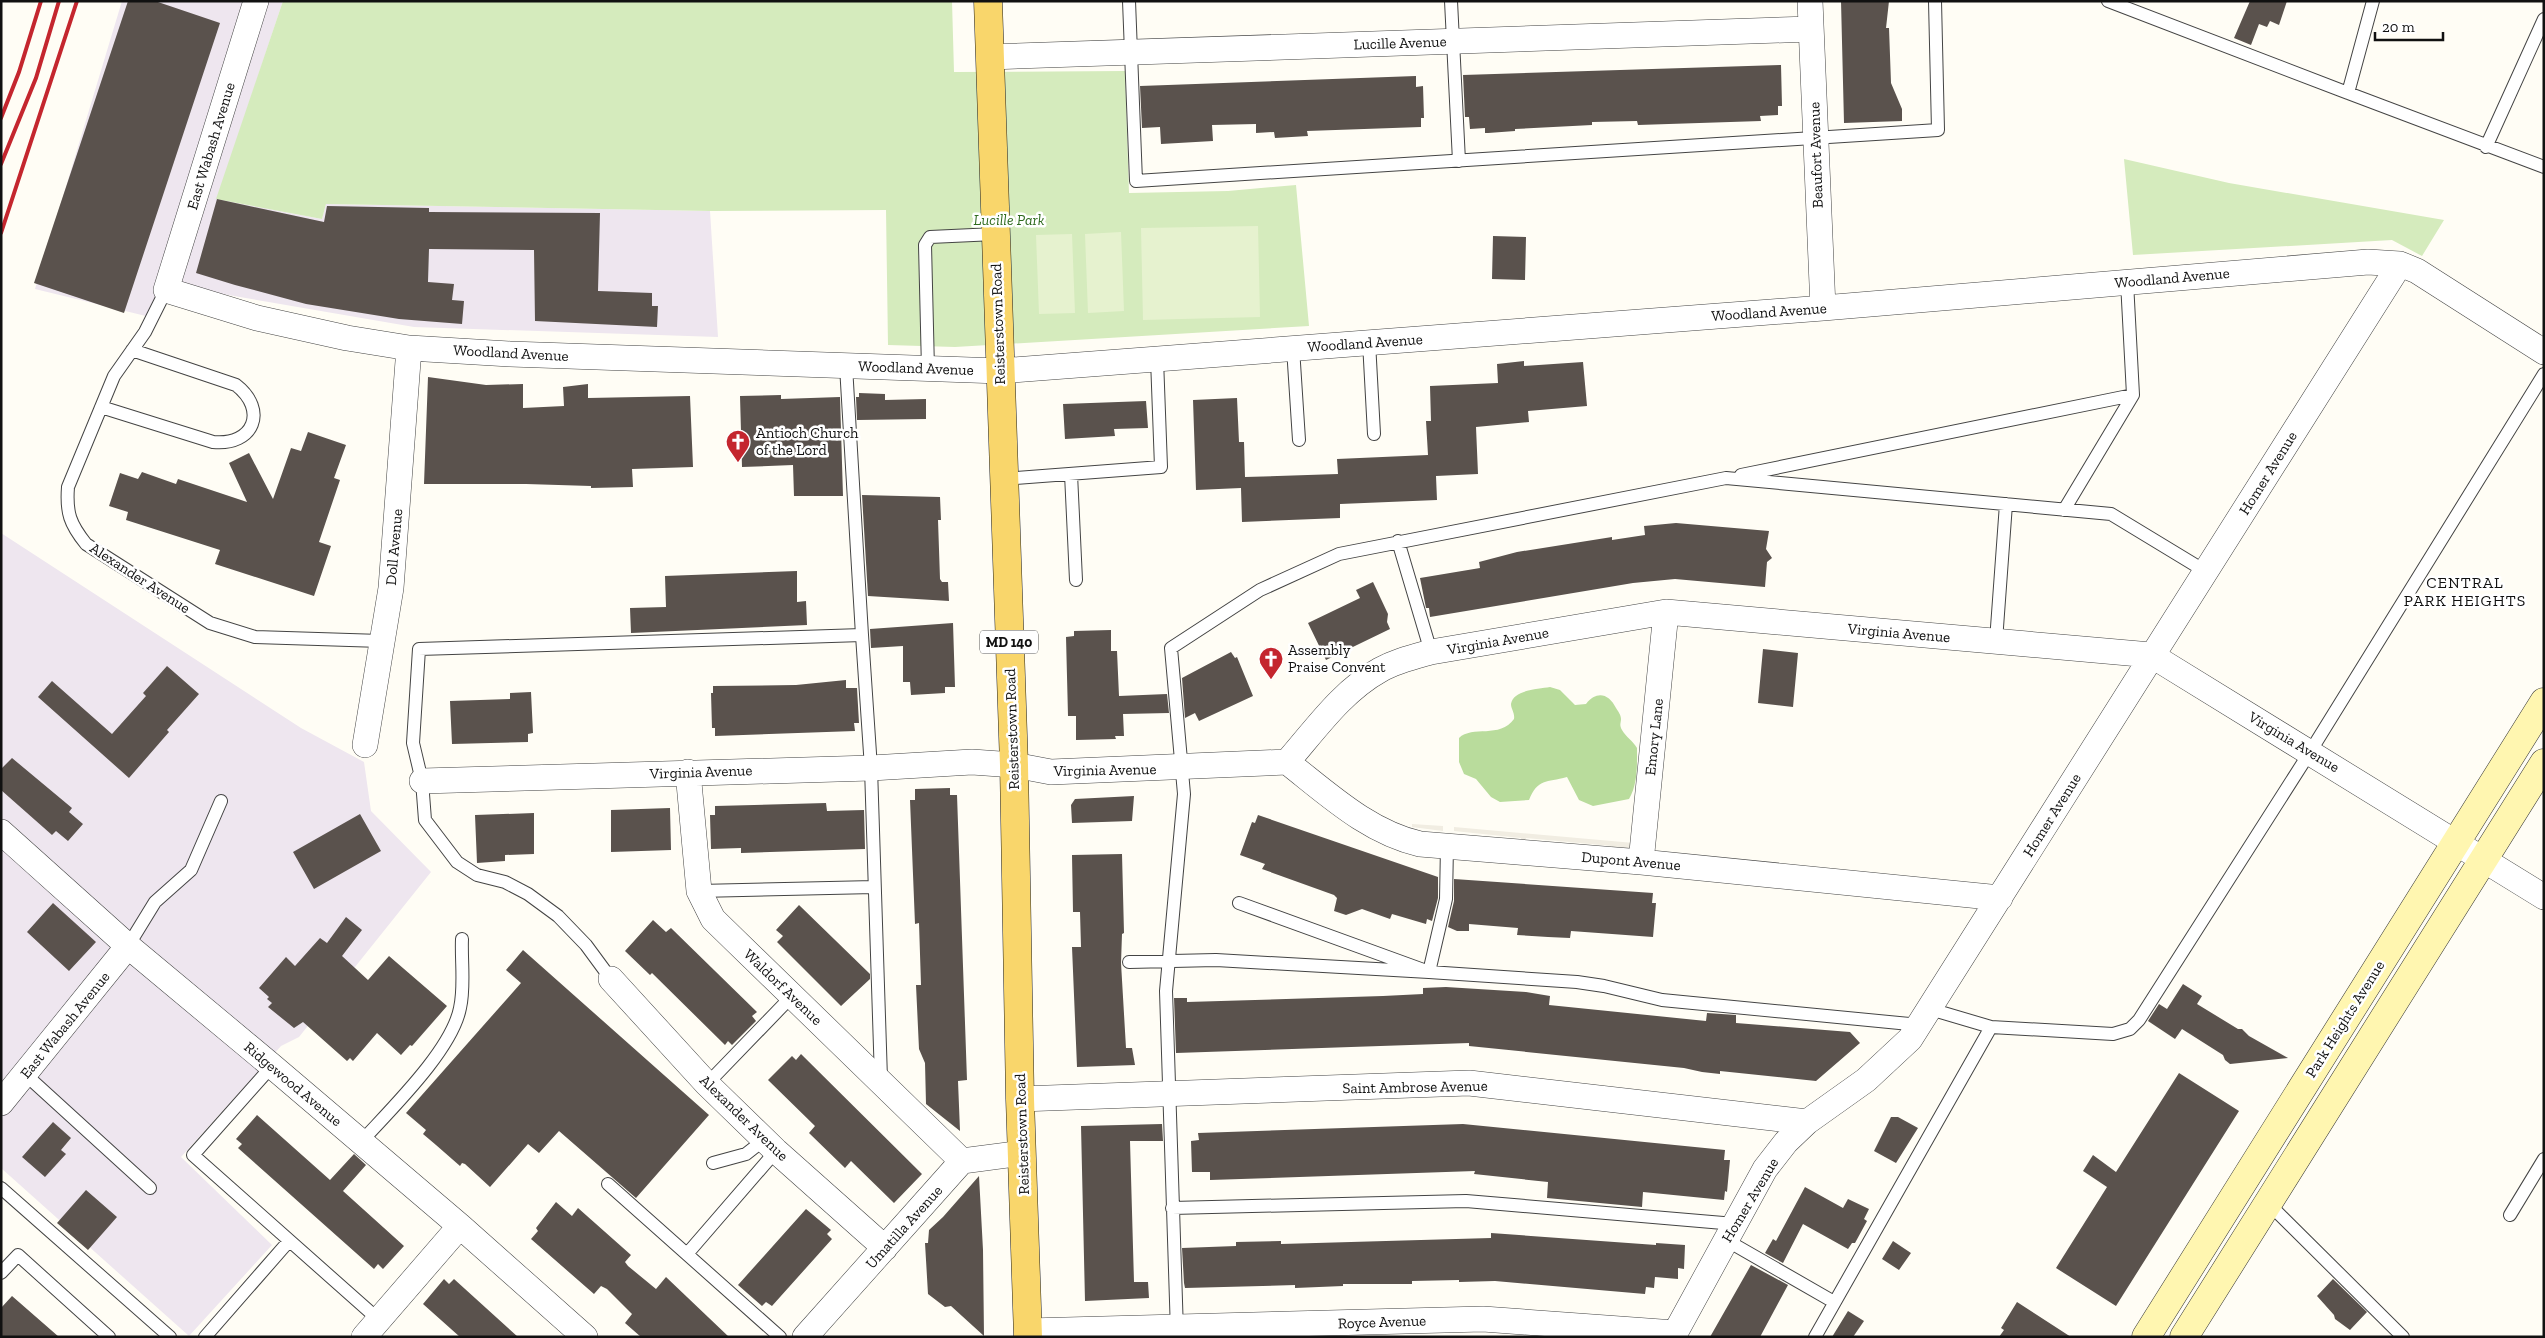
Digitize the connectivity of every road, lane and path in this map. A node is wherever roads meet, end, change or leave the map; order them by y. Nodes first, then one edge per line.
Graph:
1 (256, 1) edge
2 (988, 1) edge
3 (1129, 1) edge
4 (1451, 1) edge
5 (1810, 1) edge
6 (1934, 1) edge
7 (2108, 1) edge
8 (2373, 1) edge
9 (2544, 19) edge
10 (1811, 29) junction
11 (1453, 41) junction
12 (1131, 51) junction
13 (990, 57) junction
14 (2348, 93) junction
15 (1815, 139) junction
16 (2486, 147) junction
17 (1459, 161) junction
18 (2544, 167) edge
19 (995, 234) junction
20 (2400, 264) junction
21 (2127, 282) junction
22 (166, 290) junction
23 (1823, 308) junction
24 (1369, 342) junction
25 (409, 348) junction
26 (1293, 348) junction
27 (132, 350) junction
28 (2544, 352) edge
29 (1157, 359) junction
30 (846, 366) junction
31 (928, 368) junction
32 (1000, 371) junction
33 (2544, 374) edge
34 (2133, 395) junction
35 (101, 407) junction
36 (1374, 434) dead end
37 (1299, 440) dead end
38 (1071, 474) junction
39 (1726, 478) junction
40 (1004, 479) junction
41 (2006, 504) junction
42 (2064, 510) junction
43 (1398, 541) junction
44 (2205, 571) junction
45 (1076, 580) dead end
46 (1666, 612) junction
47 (862, 635) junction
48 (381, 641) junction
49 (1996, 641) junction
50 (1431, 652) junction
51 (2151, 655) junction
52 (2544, 702) edge
53 (365, 745) dead end
54 (2310, 752) junction
55 (1287, 762) junction
56 (2544, 763) edge
57 (1014, 765) junction
58 (871, 768) junction
59 (1183, 768) junction
60 (688, 772) junction
61 (422, 781) junction
62 (222, 801) dead end
63 (1, 832) edge
64 (2456, 842) junction
65 (1447, 846) junction
66 (2484, 858) junction
67 (1641, 862) junction
68 (874, 888) junction
69 (699, 892) junction
70 (2544, 897) edge
71 (2000, 898) junction
72 (1238, 903) dead end
73 (462, 939) dead end
74 (128, 946) junction
75 (1170, 960) junction
76 (1129, 962) dead end
77 (1429, 972) junction
78 (611, 979) joint
79 (792, 996) junction
80 (1925, 1017) junction
81 (1991, 1026) junction
82 (272, 1066) junction
83 (26, 1075) junction
84 (881, 1082) junction
85 (707, 1084) junction
86 (1168, 1093) junction
87 (1020, 1099) junction
88 (1, 1103) edge
89 (1807, 1122) junction
90 (361, 1142) junction
91 (770, 1145) junction
92 (1022, 1153) junction
93 (2544, 1159) edge
94 (962, 1161) junction
95 (713, 1163) dead end
96 (608, 1184) dead end
97 (1, 1188) edge
98 (150, 1188) dead end
99 (2268, 1203) junction
100 (1172, 1208) junction
101 (2510, 1215) dead end
102 (460, 1226) junction
103 (1731, 1232) junction
104 (289, 1240) junction
105 (885, 1248) junction
106 (687, 1254) junction
107 (1, 1274) edge
108 (1834, 1302) junction
109 (369, 1332) edge
110 (1177, 1332) edge
111 (1151, 1333) edge
112 (1028, 1334) edge
113 (1674, 1335) edge
114 (109, 1337) edge
115 (170, 1337) edge
116 (205, 1337) edge
117 (585, 1337) edge
118 (780, 1337) edge
119 (805, 1337) edge
120 (1815, 1337) edge
121 (2146, 1337) edge
122 (2184, 1337) edge
123 (2403, 1337) edge

1 - 22 street, East Wabash Avenue
2 - 13 main road, Reisterstown Road / MD 140
3 - 12 lane
4 - 11 lane
5 - 10 street, Beaufort Avenue
6 - 15 lane
7 - 14 lane
8 - 14 lane
9 - 16 lane
10 - 11 street, Lucille Avenue
10 - 15 street, Beaufort Avenue
11 - 12 street, Lucille Avenue
11 - 17 lane
12 - 13 street, Lucille Avenue
12 - 17 lane
13 - 19 main road, Reisterstown Road / MD 140
14 - 16 lane
15 - 17 lane
15 - 23 street, Beaufort Avenue
16 - 18 lane
19 - 31 lane
19 - 32 main road, Reisterstown Road / MD 140
20 - 21 street, Woodland Avenue
20 - 28 street, Woodland Avenue
20 - 44 street, Homer Avenue
21 - 23 street, Woodland Avenue
21 - 34 lane
22 - 25 street, Woodland Avenue
22 - 27 lane, Alexander Avenue
23 - 24 street, Woodland Avenue
24 - 26 street, Woodland Avenue
24 - 36 lane
25 - 30 street, Woodland Avenue
25 - 48 street, Doll Avenue
26 - 29 street, Woodland Avenue
26 - 37 lane
27 - 35 lane, Alexander Avenue
27 - 35 lane
29 - 32 street, Woodland Avenue
29 - 38 lane
30 - 31 street, Woodland Avenue
30 - 47 lane
31 - 32 street, Woodland Avenue
32 - 40 main road, Reisterstown Road / MD 140
33 - 54 lane
34 - 39 lane
34 - 42 lane
35 - 48 lane, Alexander Avenue
38 - 40 lane
38 - 45 lane
39 - 41 lane
39 - 43 lane
40 - 57 main road, Reisterstown Road / MD 140
41 - 42 lane
41 - 49 lane
42 - 44 lane
43 - 50 lane
43 - 59 lane
44 - 51 street, Homer Avenue
46 - 49 street, Virginia Avenue
46 - 50 street, Virginia Avenue
46 - 67 street, Emory Lane
47 - 58 lane
47 - 61 lane
48 - 53 street, Doll Avenue
49 - 51 street, Virginia Avenue
50 - 55 street, Virginia Avenue
51 - 54 street, Virginia Avenue
51 - 71 street, Homer Avenue
52 - 64 main road, Park Heights Avenue
54 - 64 street, Virginia Avenue
54 - 81 lane
55 - 59 street, Virginia Avenue
55 - 65 street, Dupont Avenue
56 - 66 main road
57 - 58 street, Virginia Avenue
57 - 59 street, Virginia Avenue
57 - 87 main road, Reisterstown Road / MD 140
58 - 60 street, Virginia Avenue
58 - 68 lane
59 - 75 lane
60 - 61 street, Virginia Avenue
60 - 69 street, Waldorf Avenue
61 - 78 lane
62 - 74 lane
63 - 74 street, Ridgewood Avenue
64 - 66 street, Virginia Avenue
64 - 121 main road, Park Heights Avenue
65 - 67 street, Dupont Avenue
65 - 77 lane
66 - 70 street, Virginia Avenue
66 - 99 main road
67 - 71 street, Dupont Avenue
68 - 69 lane
68 - 84 lane
69 - 79 street, Waldorf Avenue
71 - 80 street, Homer Avenue
72 - 77 lane
73 - 90 lane
74 - 82 street, Ridgewood Avenue
74 - 83 street, East Wabash Avenue
75 - 76 lane
75 - 77 lane
75 - 86 lane
77 - 80 lane
78 - 85 street, Alexander Avenue
79 - 84 street, Waldorf Avenue
79 - 85 lane
80 - 81 lane
80 - 89 street, Homer Avenue
81 - 108 lane
82 - 90 street, Ridgewood Avenue
82 - 104 lane
83 - 88 street, East Wabash Avenue
83 - 98 lane
84 - 94 street, Waldorf Avenue
85 - 91 street, Alexander Avenue
86 - 87 street, Saint Ambrose Avenue
86 - 89 street, Saint Ambrose Avenue
86 - 100 lane
87 - 92 main road, Reisterstown Road / MD 140
89 - 103 street, Homer Avenue
90 - 102 street, Ridgewood Avenue
91 - 95 lane
91 - 105 street, Alexander Avenue
91 - 106 lane
92 - 94 street
92 - 112 main road, Reisterstown Road / MD 140
93 - 101 lane
94 - 105 street, Umatilla Avenue
96 - 106 lane
97 - 115 lane
99 - 122 main road
99 - 123 lane
100 - 103 lane
100 - 110 lane
102 - 109 street
102 - 117 street, Ridgewood Avenue
103 - 108 lane
103 - 113 street, Homer Avenue
104 - 109 lane
104 - 116 lane
105 - 119 street, Umatilla Avenue
106 - 118 lane
107 - 114 lane
108 - 120 lane
110 - 111 street, Royce Avenue
110 - 113 street, Royce Avenue
111 - 112 street, Royce Avenue

